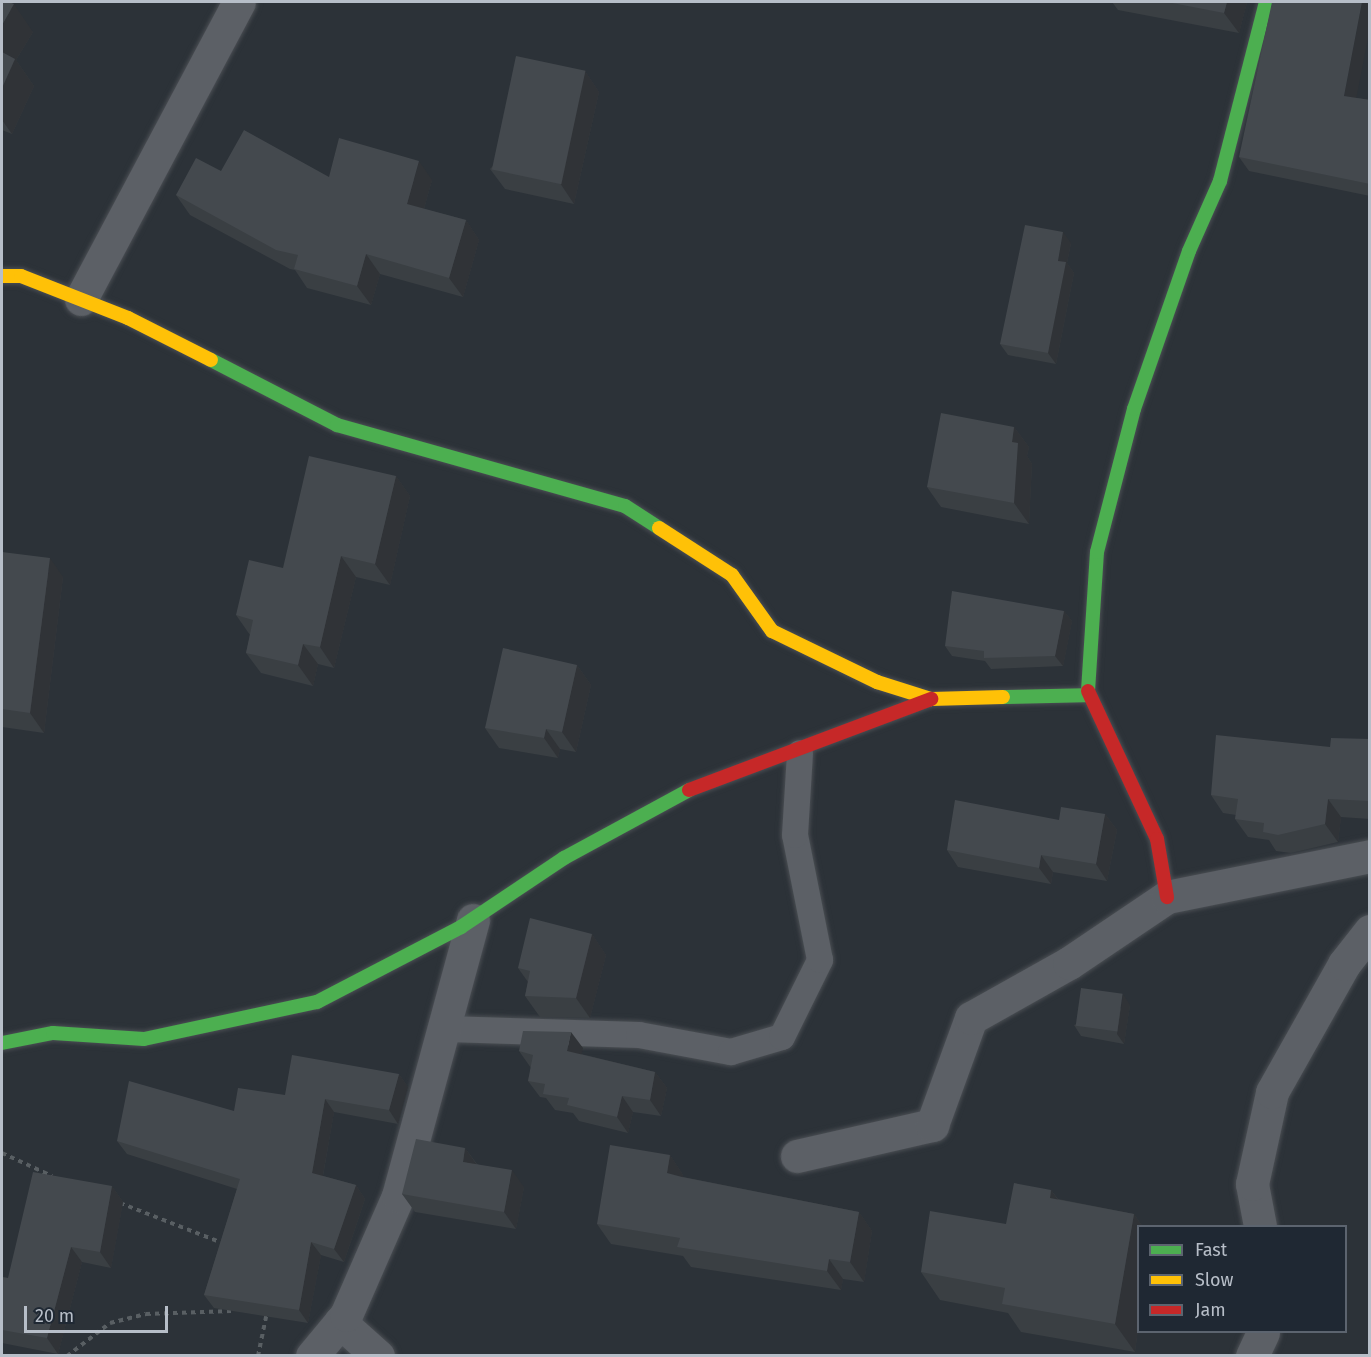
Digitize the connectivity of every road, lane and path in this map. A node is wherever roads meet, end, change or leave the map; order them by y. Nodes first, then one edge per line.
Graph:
1 (239, 2) edge
2 (1266, 2) edge
3 (2, 276) edge
4 (81, 299) junction
5 (1088, 695) junction
6 (931, 699) junction
7 (800, 753) junction
8 (1370, 856) edge
9 (1167, 897) junction
10 (473, 920) junction
11 (1370, 931) edge
12 (447, 1029) junction
13 (2, 1043) edge
14 (2, 1153) edge
15 (797, 1156) dead end
16 (59, 1179) edge
17 (112, 1200) edge
18 (1260, 1225) edge
19 (236, 1248) edge
20 (265, 1302) edge
21 (245, 1311) edge
22 (256, 1311) edge
23 (268, 1311) junction
24 (340, 1322) junction
25 (1263, 1333) edge
26 (67, 1356) edge
27 (258, 1356) edge
28 (312, 1356) edge
29 (378, 1356) edge
30 (1252, 1356) edge

1 - 4 street
2 - 5 street
3 - 4 street
4 - 6 street
5 - 6 street
5 - 9 street
6 - 7 street
7 - 10 street
7 - 12 lane
8 - 9 street
9 - 15 street
10 - 12 street
10 - 13 street
11 - 18 street
12 - 24 street
14 - 16 path
17 - 19 path
20 - 23 path
21 - 26 path
22 - 23 path
23 - 27 path
24 - 28 street
24 - 29 street
25 - 30 street

